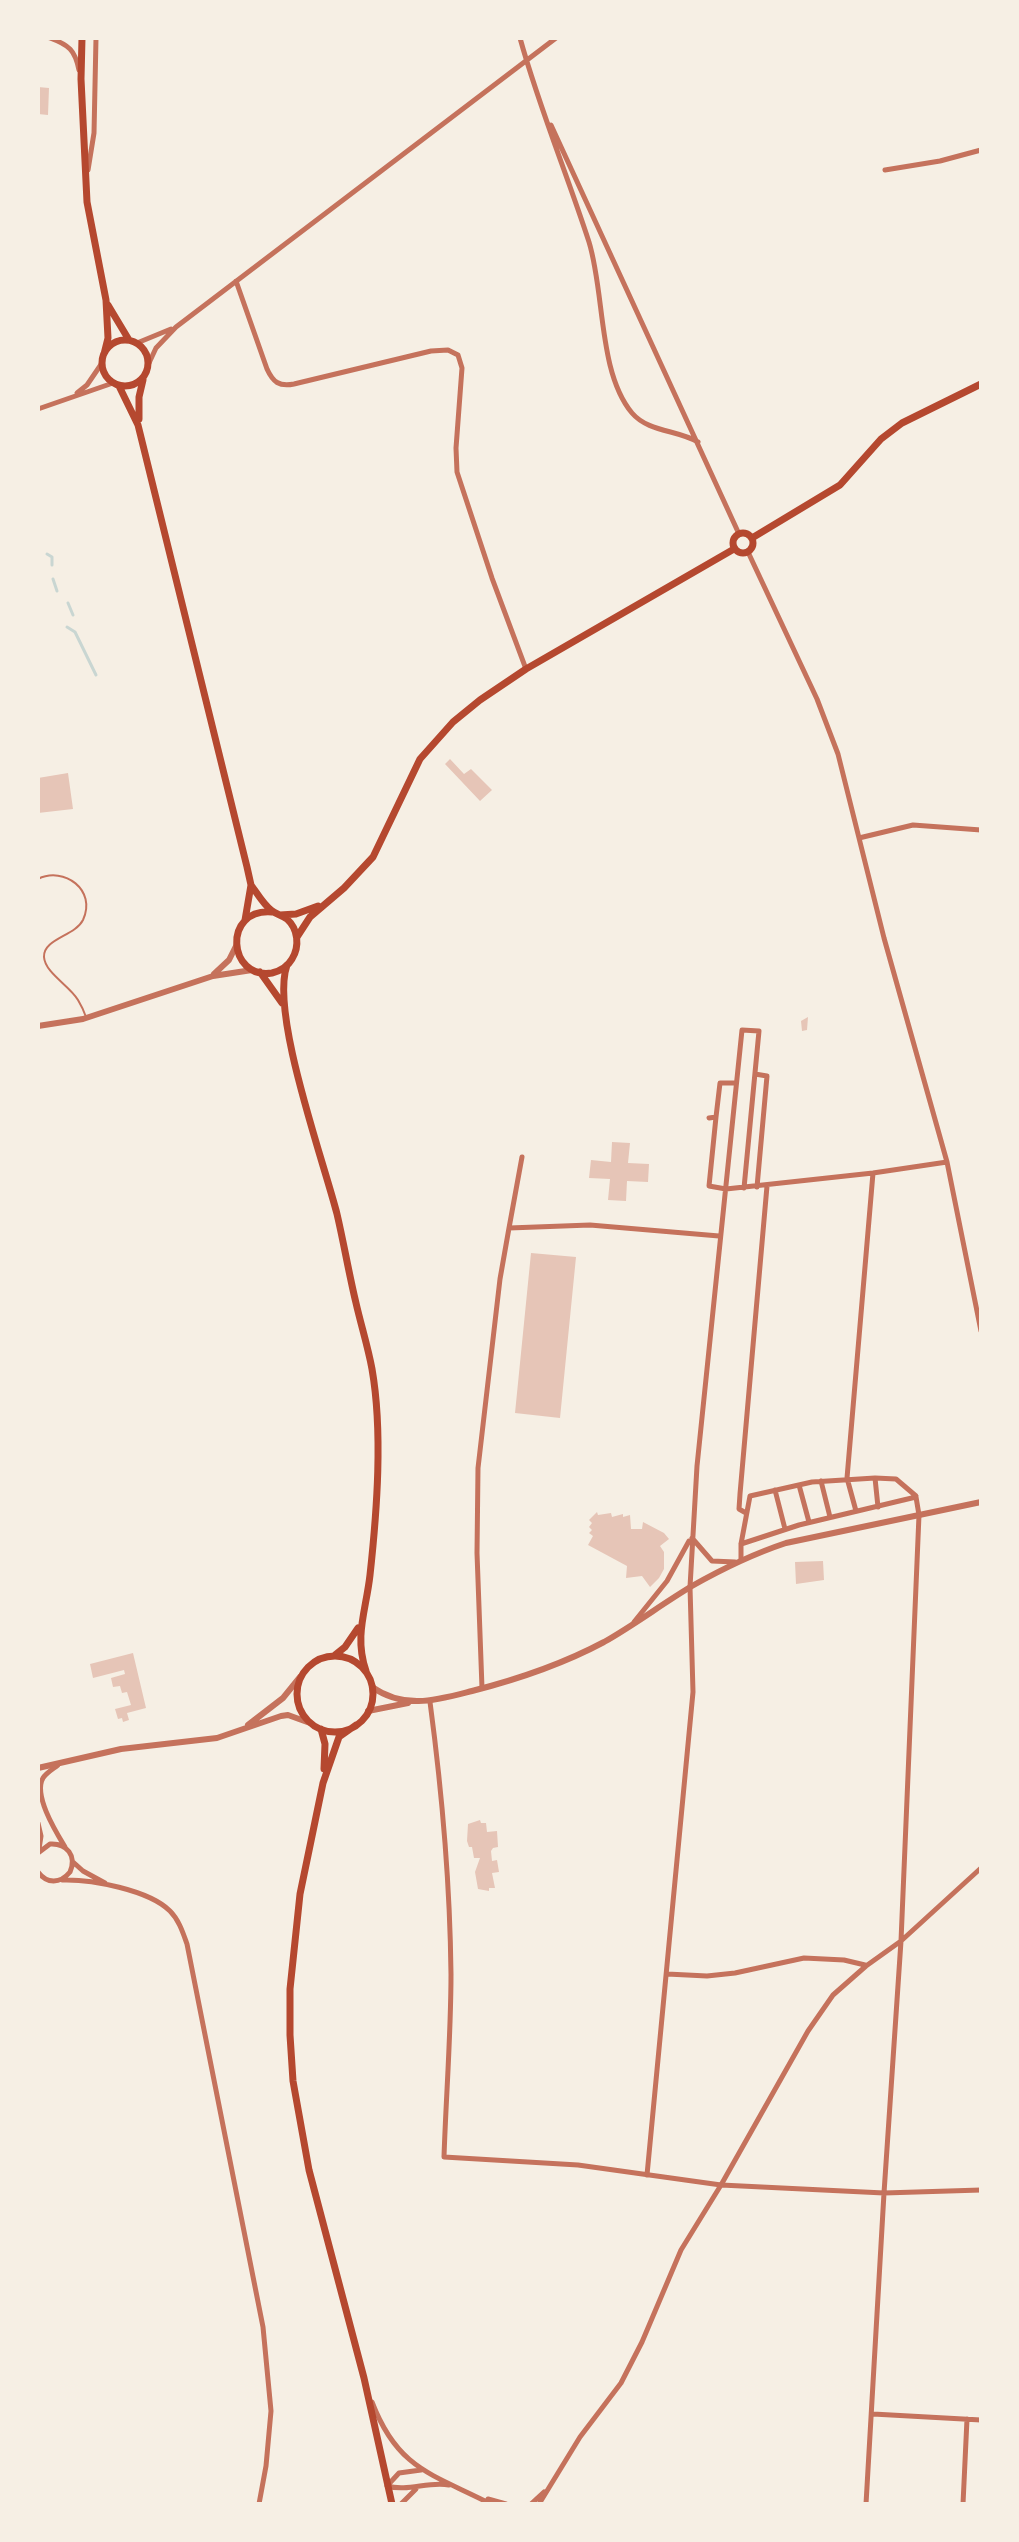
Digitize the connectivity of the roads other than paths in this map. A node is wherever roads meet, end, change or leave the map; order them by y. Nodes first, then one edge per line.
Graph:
1 (50, 38) edge
2 (82, 38) edge
3 (96, 38) edge
4 (520, 38) edge
5 (556, 38) edge
6 (526, 61) junction
7 (81, 79) junction
8 (544, 110) junction
9 (981, 150) edge
10 (885, 170) dead end
11 (85, 178) junction
12 (236, 281) junction
13 (106, 300) junction
14 (176, 327) junction
15 (133, 342) junction
16 (103, 359) junction
17 (149, 363) junction
18 (144, 377) junction
19 (116, 384) junction
20 (981, 384) edge
21 (71, 399) junction
22 (38, 409) edge
23 (138, 425) junction
24 (698, 442) junction
25 (739, 534) junction
26 (752, 538) junction
27 (734, 549) junction
28 (748, 552) junction
29 (526, 669) junction
30 (981, 830) edge
31 (859, 838) junction
32 (38, 879) edge
33 (251, 885) junction
34 (324, 904) junction
35 (276, 913) junction
36 (245, 920) junction
37 (297, 937) junction
38 (236, 946) junction
39 (287, 965) junction
40 (256, 971) junction
41 (213, 976) junction
42 (283, 1005) junction
43 (86, 1018) junction
44 (38, 1026) edge
45 (755, 1074) junction
46 (736, 1083) junction
47 (522, 1157) dead end
48 (947, 1162) junction
49 (873, 1173) junction
50 (767, 1186) junction
51 (757, 1187) junction
52 (744, 1188) junction
53 (726, 1189) junction
54 (509, 1228) junction
55 (719, 1236) junction
56 (981, 1331) edge
57 (847, 1478) junction
58 (875, 1478) junction
59 (821, 1481) junction
60 (799, 1485) junction
61 (775, 1490) junction
62 (916, 1497) junction
63 (981, 1502) edge
64 (878, 1507) junction
65 (856, 1511) junction
66 (746, 1513) junction
67 (919, 1515) junction
68 (830, 1517) junction
69 (809, 1522) junction
70 (785, 1529) junction
71 (691, 1537) junction
72 (741, 1544) junction
73 (739, 1561) junction
74 (690, 1587) junction
75 (361, 1623) junction
76 (629, 1628) junction
77 (334, 1655) junction
78 (366, 1671) junction
79 (300, 1677) junction
80 (372, 1687) junction
81 (482, 1688) junction
82 (411, 1702) junction
83 (430, 1702) junction
84 (368, 1711) junction
85 (310, 1723) junction
86 (356, 1725) junction
87 (245, 1728) junction
88 (321, 1729) junction
89 (62, 1762) junction
90 (38, 1768) edge
91 (323, 1783) junction
92 (38, 1797) edge
93 (43, 1805) junction
94 (38, 1823) edge
95 (65, 1847) junction
96 (38, 1853) edge
97 (73, 1862) junction
98 (981, 1868) edge
99 (38, 1872) edge
100 (62, 1880) junction
101 (49, 1881) junction
102 (40, 1883) dead end
103 (113, 1887) junction
104 (901, 1941) junction
105 (866, 1966) junction
106 (667, 1974) junction
107 (647, 2175) junction
108 (721, 2185) junction
109 (981, 2190) edge
110 (884, 2193) junction
111 (364, 2378) junction
112 (873, 2414) junction
113 (967, 2419) junction
114 (981, 2420) edge
115 (422, 2470) junction
116 (555, 2479) junction
117 (387, 2486) junction
118 (420, 2486) junction
119 (458, 2488) junction
120 (472, 2494) junction
121 (259, 2504) edge
122 (392, 2504) edge
123 (401, 2504) edge
124 (491, 2504) edge
125 (506, 2504) edge
126 (531, 2504) edge
127 (539, 2504) edge
128 (866, 2504) edge
129 (963, 2504) edge

1 - 7 street
2 - 7 main road
3 - 11 street
4 - 6 street
5 - 6 street
6 - 8 street
6 - 12 street
7 - 11 main road
8 - 24 street
8 - 24 street
9 - 10 street
11 - 13 main road
12 - 14 street
12 - 29 street
13 - 15 main road
13 - 16 main road
14 - 15 street
14 - 17 street
15 - 16 main road
15 - 17 main road
16 - 19 main road
16 - 21 street
17 - 18 main road
18 - 19 main road
18 - 23 main road
19 - 21 street
19 - 23 main road
20 - 26 main road
21 - 22 street
23 - 33 main road
24 - 25 street
25 - 26 main road
25 - 27 main road
26 - 28 main road
27 - 28 main road
27 - 29 main road
28 - 31 street
29 - 34 main road
30 - 31 street
31 - 48 street
32 - 43 lane
33 - 35 main road
33 - 36 main road
34 - 35 main road
34 - 37 main road
35 - 36 main road
35 - 37 main road
36 - 38 main road
37 - 39 main road
38 - 40 main road
38 - 41 street
39 - 40 main road
39 - 42 main road
40 - 41 street
40 - 42 main road
41 - 43 street
42 - 75 main road
43 - 44 street
45 - 46 street
45 - 51 street
45 - 52 street
46 - 53 street
46 - 53 street
47 - 54 street
48 - 49 street
48 - 56 street
49 - 50 street
49 - 57 street
50 - 51 street
50 - 66 street
51 - 52 street
52 - 53 street
53 - 55 street
54 - 55 street
54 - 81 street
55 - 71 street
57 - 58 street
57 - 59 street
57 - 65 street
58 - 62 street
58 - 64 street
59 - 60 street
59 - 68 street
60 - 61 street
60 - 69 street
61 - 66 street
61 - 70 street
62 - 64 street
62 - 67 street
63 - 67 street
64 - 65 street
65 - 68 street
66 - 72 street
67 - 73 street
67 - 104 street
68 - 69 street
69 - 70 street
70 - 72 street
71 - 73 street
71 - 74 street
71 - 76 street
72 - 73 street
73 - 74 street
74 - 76 street
74 - 106 street
75 - 77 main road
75 - 78 main road
76 - 81 street
77 - 78 main road
77 - 79 main road
78 - 80 main road
79 - 85 main road
79 - 87 street
80 - 82 street
80 - 84 main road
81 - 83 street
82 - 83 street
82 - 84 street
83 - 107 street
84 - 86 main road
85 - 87 street
85 - 88 main road
86 - 88 main road
86 - 91 main road
87 - 89 street
88 - 91 main road
89 - 90 street
89 - 93 street
91 - 111 main road
92 - 93 street
93 - 95 street
94 - 96 street
95 - 96 street
95 - 97 street
97 - 100 street
97 - 103 street
98 - 104 street
99 - 101 street
100 - 101 street
100 - 103 street
101 - 102 street
103 - 121 street
104 - 105 street
104 - 110 street
105 - 106 street
105 - 108 street
106 - 107 street
107 - 108 street
108 - 110 street
108 - 116 street
109 - 110 street
110 - 112 street
111 - 115 street
111 - 117 main road
112 - 113 street
112 - 128 street
113 - 114 street
113 - 129 street
115 - 117 street
115 - 119 street
116 - 126 street
116 - 127 street
117 - 118 street
117 - 122 main road
118 - 119 street
118 - 123 street
119 - 120 street
120 - 124 street
120 - 125 street

